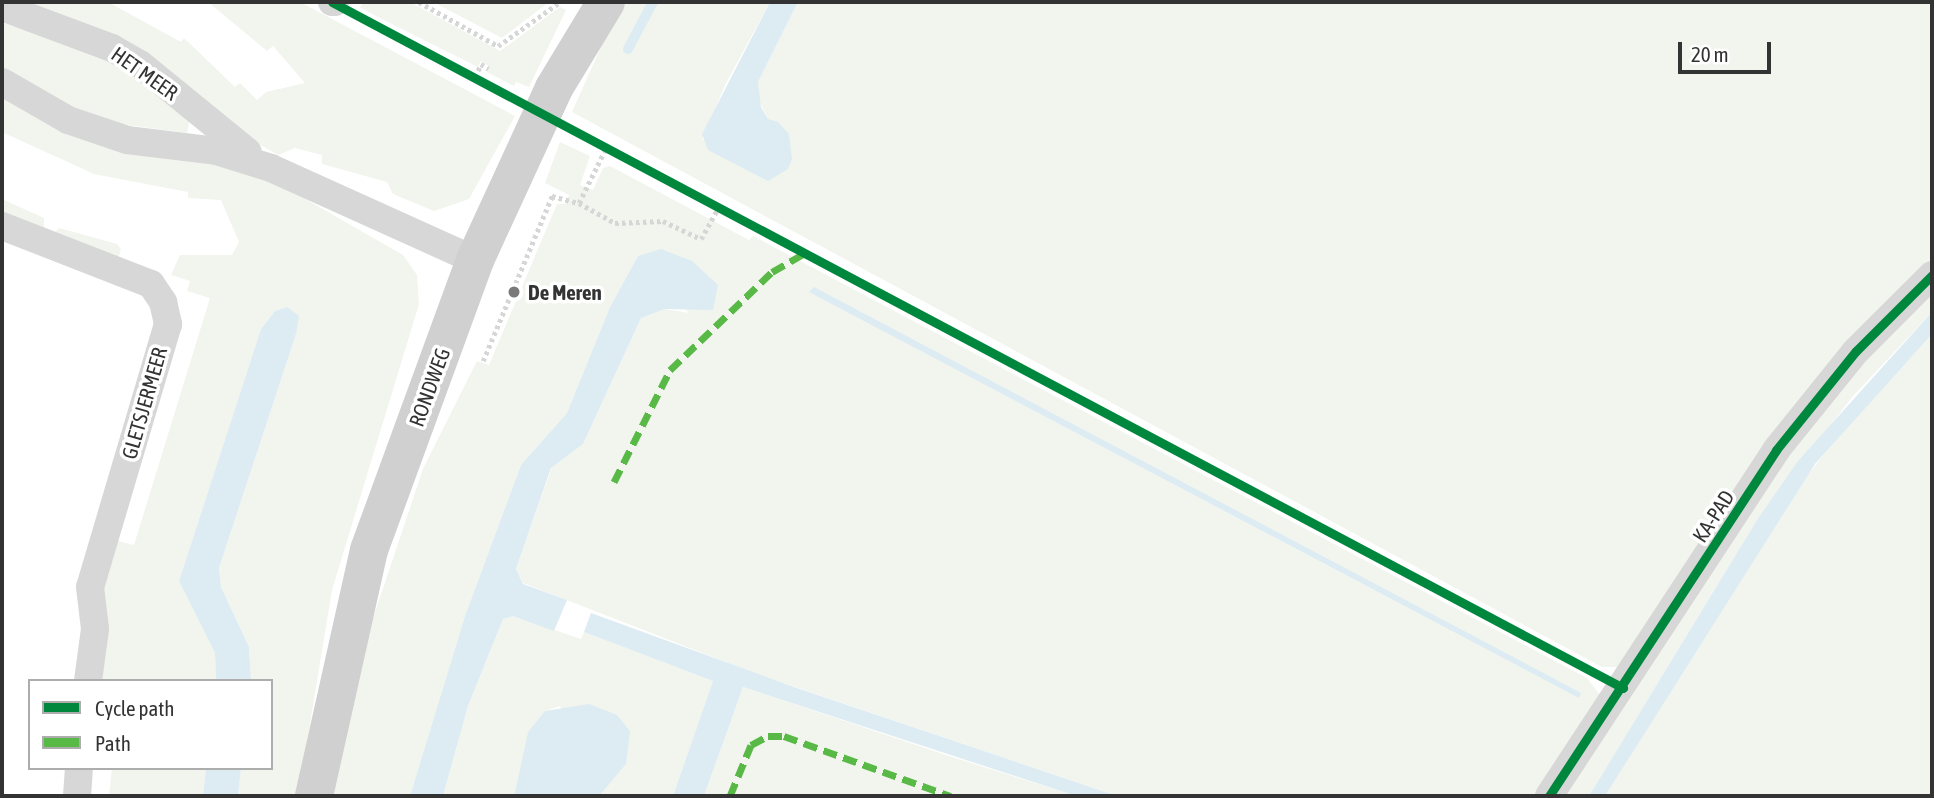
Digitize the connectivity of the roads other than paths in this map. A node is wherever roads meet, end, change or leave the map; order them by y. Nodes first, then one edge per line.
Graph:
1 (606, 2) edge
2 (2, 7) edge
3 (2, 82) edge
4 (271, 169) junction
5 (2, 226) edge
6 (475, 260) junction
7 (1932, 275) edge
8 (88, 679) edge
9 (79, 770) edge
10 (77, 796) edge
11 (314, 796) edge
12 (1549, 796) edge

1 - 6 main road, RONDWEG
2 - 4 street, HET MEER
3 - 4 street, HET MEER
4 - 6 street, HET MEER
5 - 8 street, GLETSJERMEER
6 - 11 main road, RONDWEG
7 - 12 street, KA-PAD
9 - 10 street

